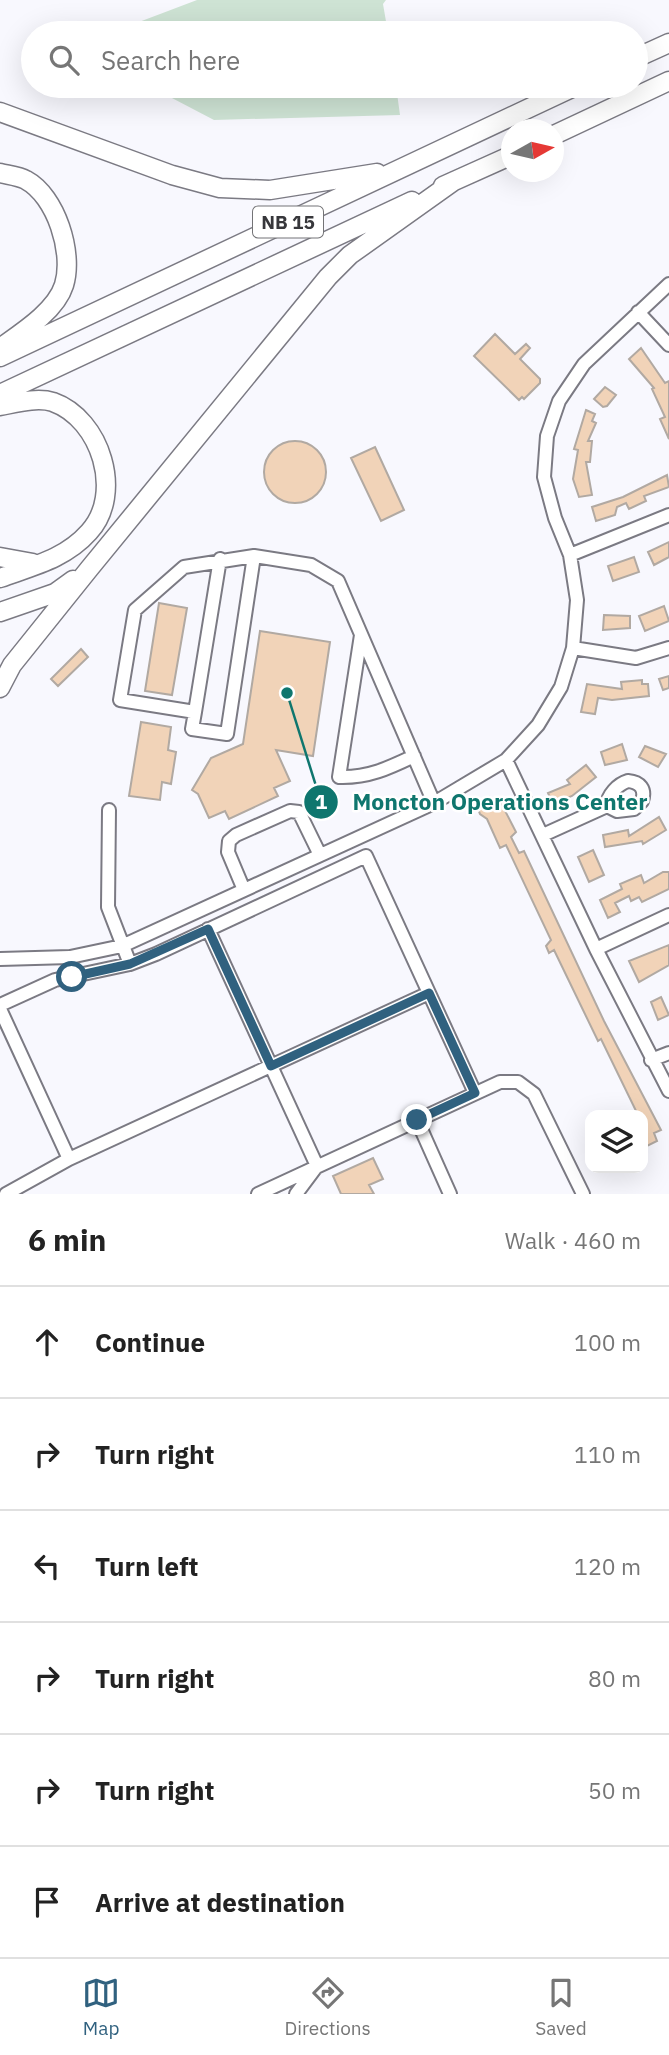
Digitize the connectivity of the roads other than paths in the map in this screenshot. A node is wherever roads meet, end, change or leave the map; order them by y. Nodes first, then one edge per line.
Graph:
1 (669, 43) edge
2 (648, 53) edge
3 (669, 81) edge
4 (648, 91) edge
5 (550, 98) edge
6 (633, 98) edge
7 (544, 101) junction
8 (0, 113) edge
9 (564, 130) edge
10 (501, 160) edge
11 (0, 173) edge
12 (454, 181) junction
13 (669, 284) edge
14 (638, 312) junction
15 (669, 345) edge
16 (0, 348) edge
17 (0, 357) edge
18 (0, 394) edge
19 (0, 405) edge
20 (669, 515) edge
21 (570, 555) junction
22 (254, 556) junction
23 (0, 557) edge
24 (220, 559) junction
25 (40, 564) junction
26 (89, 569) junction
27 (0, 578) edge
28 (0, 612) edge
29 (362, 634) junction
30 (573, 648) junction
31 (669, 648) edge
32 (0, 688) edge
33 (195, 712) junction
34 (414, 756) junction
35 (506, 760) junction
36 (434, 803) junction
37 (607, 806) dead end
38 (109, 810) dead end
39 (543, 835) junction
40 (325, 853) junction
41 (338, 869) junction
42 (244, 890) junction
43 (226, 898) junction
44 (669, 915) edge
45 (234, 917) junction
46 (208, 929) junction
47 (122, 946) junction
48 (596, 949) junction
49 (0, 960) edge
50 (130, 964) junction
51 (429, 993) junction
52 (0, 1007) edge
53 (669, 1052) edge
54 (651, 1060) junction
55 (271, 1066) junction
56 (669, 1091) edge
57 (475, 1093) junction
58 (417, 1120) junction
59 (69, 1159) junction
60 (317, 1166) junction
61 (6, 1194) edge
62 (258, 1194) edge
63 (296, 1194) edge
64 (450, 1194) edge
65 (583, 1194) edge

1 - 2 highway
3 - 4 highway
5 - 7 highway, NB 15
6 - 9 highway
7 - 8 highway
7 - 17 highway, NB 15
10 - 12 highway, NB 15
11 - 16 highway
12 - 18 highway, NB 15
12 - 26 highway
13 - 14 street
14 - 15 street
14 - 21 street
19 - 25 highway
20 - 21 street
21 - 30 street
22 - 24 street
22 - 29 street
22 - 33 street
23 - 25 highway
24 - 33 street
24 - 33 street
25 - 27 highway
26 - 28 highway
26 - 32 highway
29 - 34 street
29 - 34 street
30 - 31 street
30 - 35 street
34 - 36 street
35 - 36 street
35 - 39 street
36 - 40 street
37 - 39 street
38 - 47 street
39 - 48 street
40 - 41 street
40 - 42 street
40 - 42 street
41 - 45 street
41 - 51 street
42 - 43 street
43 - 45 street
43 - 47 street
44 - 48 street
45 - 46 street
46 - 50 street
46 - 55 street
47 - 49 street
47 - 50 street
48 - 54 street
50 - 52 street
51 - 55 street
51 - 57 street
52 - 59 street
53 - 54 street
54 - 56 street
55 - 59 street
55 - 60 street
57 - 58 street
57 - 65 street
58 - 60 street
58 - 64 street
59 - 61 street
60 - 62 street
60 - 63 street

